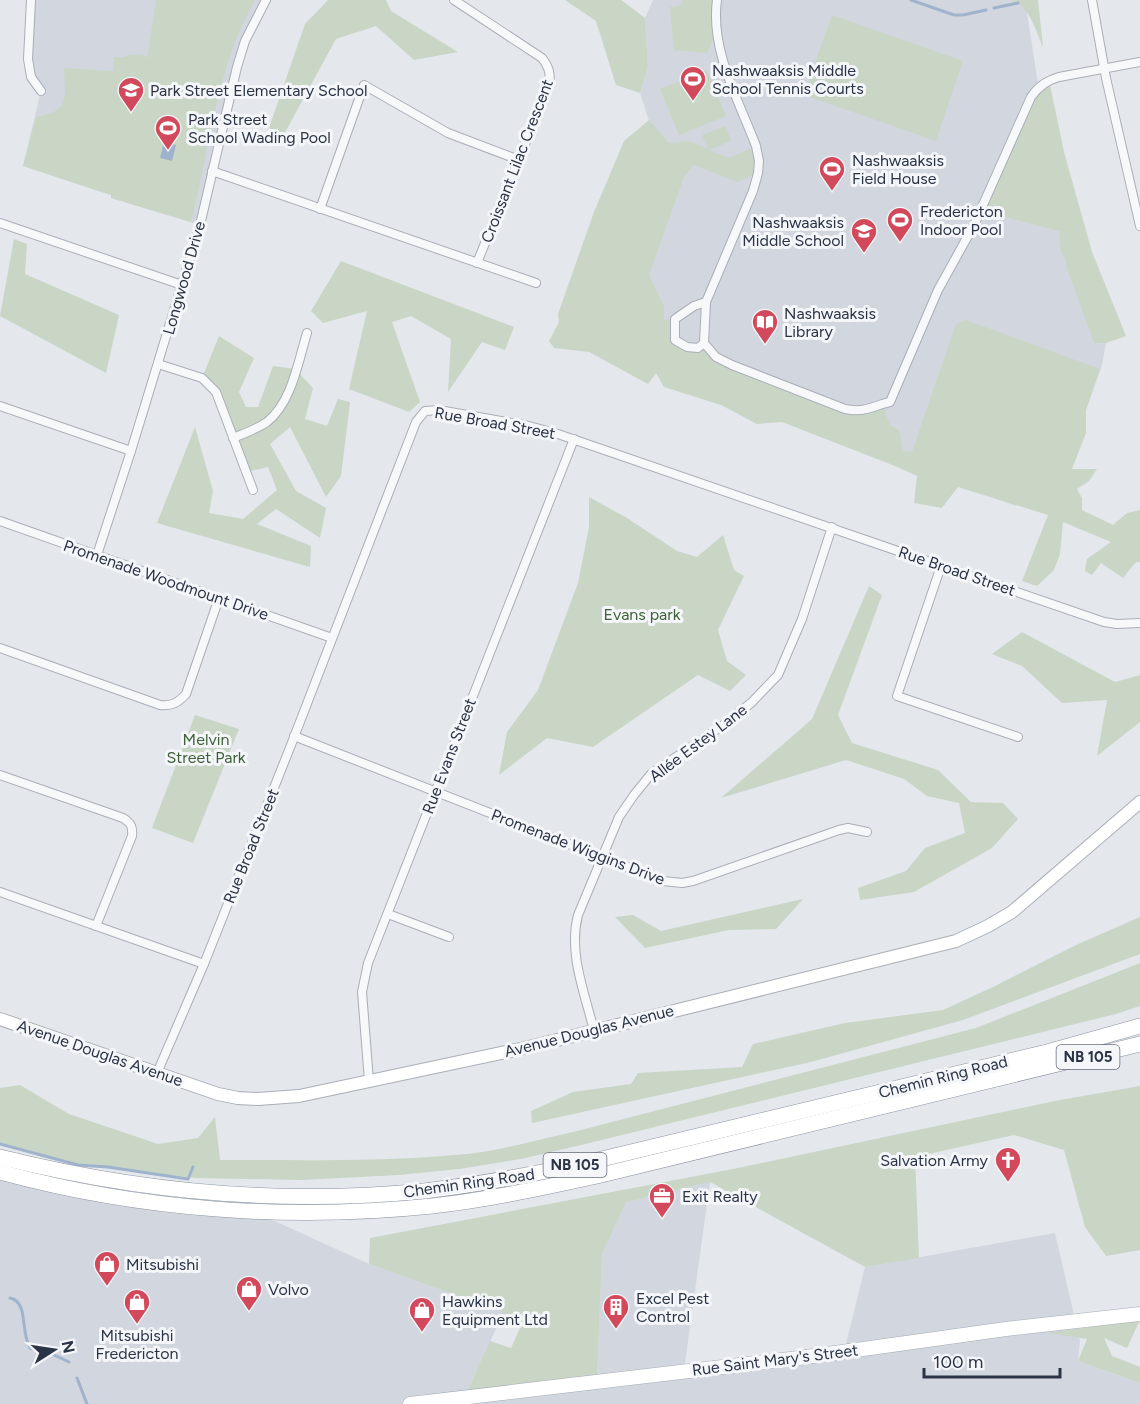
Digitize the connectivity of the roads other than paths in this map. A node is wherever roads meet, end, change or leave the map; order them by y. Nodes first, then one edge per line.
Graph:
1 (31, 0) edge
2 (266, 0) edge
3 (454, 0) edge
4 (717, 0) edge
5 (1092, 0) edge
6 (1140, 62) edge
7 (1105, 68) junction
8 (41, 91) dead end
9 (519, 160) junction
10 (212, 171) junction
11 (320, 209) junction
12 (0, 223) edge
13 (1140, 226) edge
14 (477, 263) junction
15 (536, 283) dead end
16 (183, 285) junction
17 (706, 302) junction
18 (307, 333) dead end
19 (704, 343) junction
20 (158, 364) junction
21 (0, 406) edge
22 (233, 438) junction
23 (574, 439) junction
24 (131, 451) junction
25 (253, 490) dead end
26 (0, 521) edge
27 (832, 527) junction
28 (97, 555) junction
29 (941, 566) junction
30 (219, 598) junction
31 (1140, 623) edge
32 (332, 638) junction
33 (0, 648) edge
34 (294, 736) junction
35 (1018, 737) dead end
36 (0, 775) edge
37 (435, 791) junction
38 (1140, 802) edge
39 (867, 832) dead end
40 (602, 857) junction
41 (0, 892) edge
42 (388, 914) junction
43 (96, 926) junction
44 (448, 937) dead end
45 (204, 964) junction
46 (0, 1019) edge
47 (1140, 1026) edge
48 (594, 1031) junction
49 (1140, 1044) edge
50 (157, 1073) junction
51 (369, 1081) junction
52 (0, 1157) edge
53 (0, 1172) edge
54 (1140, 1314) edge
55 (410, 1404) edge

1 - 8 street
2 - 10 street, Longwood Drive
3 - 9 street, Croissant Lilac Crescent
4 - 17 street
5 - 7 street
6 - 7 street
7 - 13 street
7 - 19 street
9 - 11 street
9 - 14 street, Croissant Lilac Crescent
10 - 11 street, Croissant Lilac Crescent
10 - 16 street, Longwood Drive
11 - 14 street, Croissant Lilac Crescent
12 - 16 street
14 - 15 street, Croissant Lilac Crescent
16 - 20 street, Longwood Drive
17 - 19 street
17 - 19 street
18 - 22 street
20 - 22 street
20 - 24 street, Longwood Drive
21 - 24 street
22 - 25 street
23 - 27 street, Rue Broad Street
23 - 32 street, Rue Broad Street
23 - 37 street, Rue Evans Street
24 - 28 street, Longwood Drive
26 - 28 street, Promenade Woodmount Drive
27 - 29 street, Rue Broad Street
27 - 40 street, Allée Estey Lane
28 - 30 street, Promenade Woodmount Drive
29 - 31 street, Rue Broad Street
29 - 35 street
30 - 32 street, Promenade Woodmount Drive
30 - 33 street
32 - 34 street, Rue Broad Street
34 - 37 street, Promenade Wiggins Drive
34 - 45 street, Rue Broad Street
36 - 43 street
37 - 40 street, Promenade Wiggins Drive
37 - 42 street, Rue Evans Street
38 - 48 street, Avenue Douglas Avenue
39 - 40 street, Promenade Wiggins Drive
40 - 48 street, Allée Estey Lane
41 - 43 street
42 - 44 street
42 - 51 street, Rue Evans Street
43 - 45 street
45 - 50 street, Rue Broad Street
46 - 50 street, Avenue Douglas Avenue
47 - 52 highway, Chemin Ring Road / NB 105
48 - 51 street, Avenue Douglas Avenue
49 - 53 highway, Chemin Ring Road / NB 105
50 - 51 street, Avenue Douglas Avenue
54 - 55 main road, Rue Saint Mary's Street

